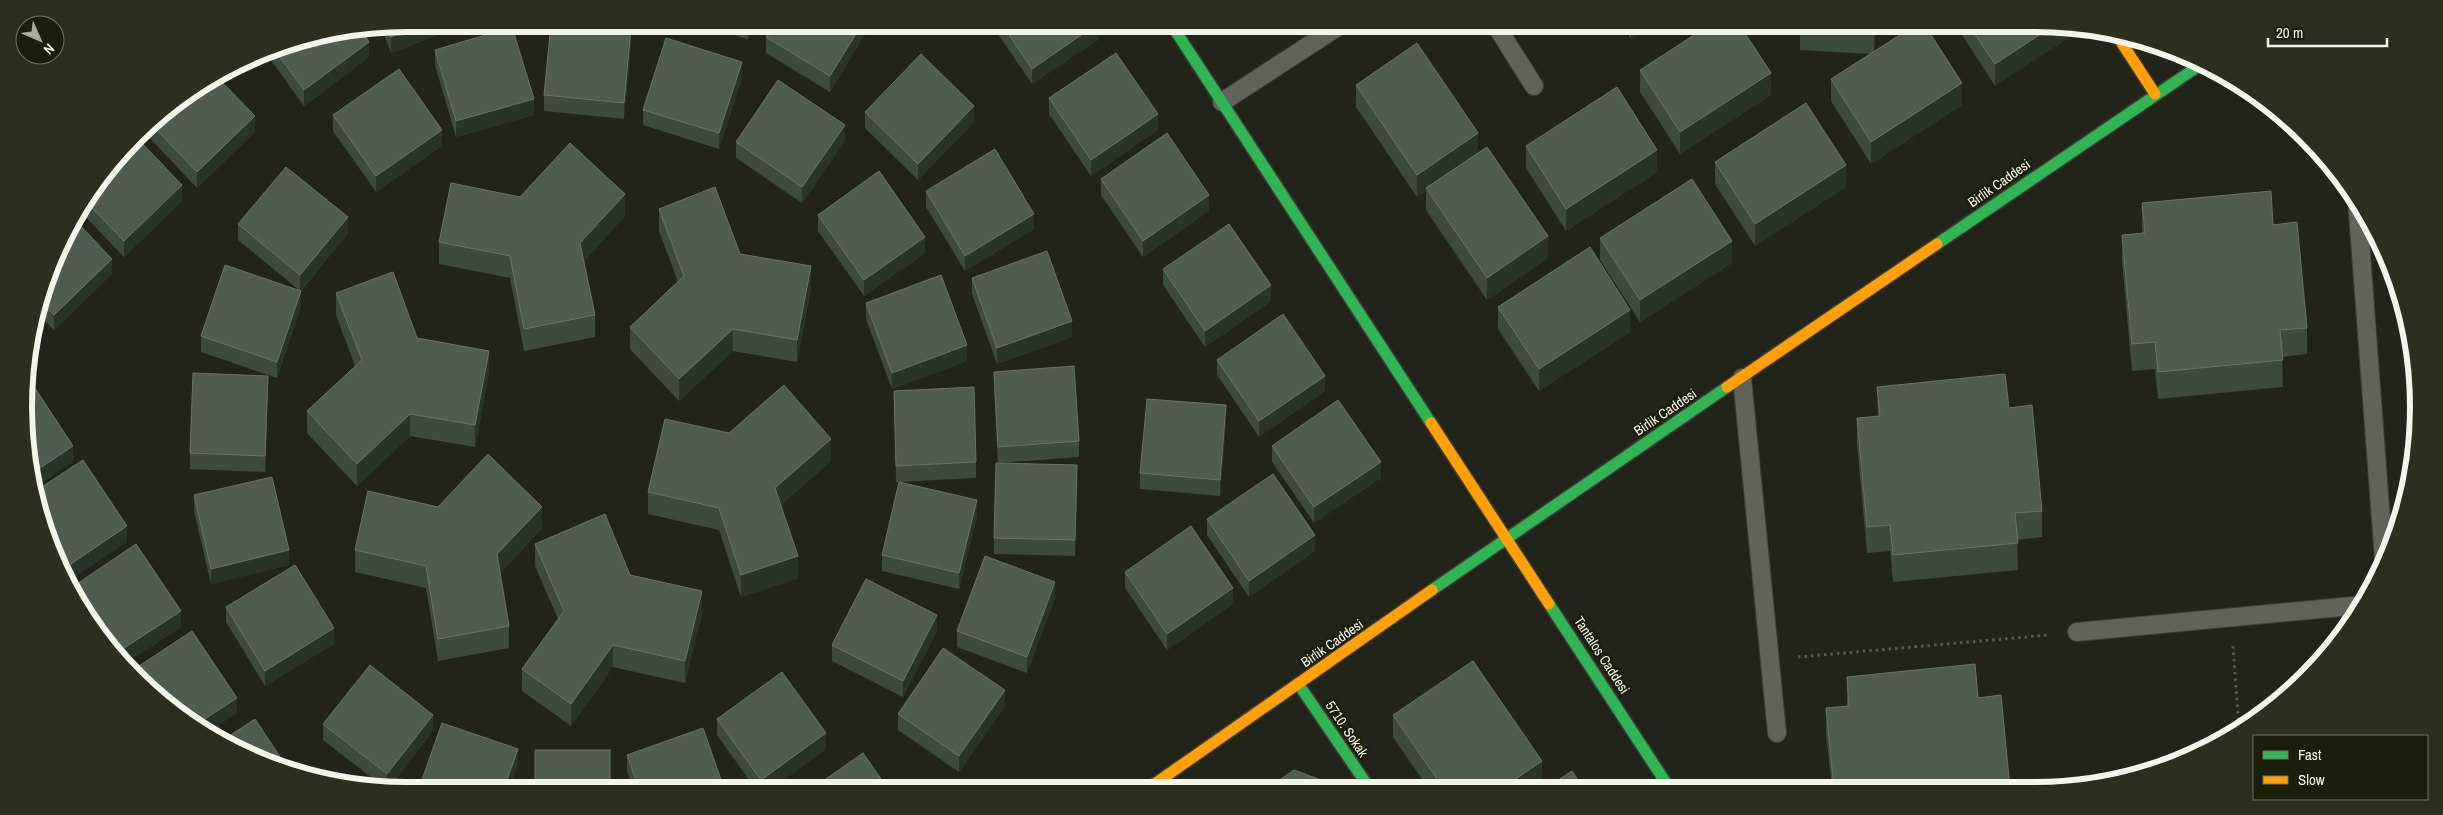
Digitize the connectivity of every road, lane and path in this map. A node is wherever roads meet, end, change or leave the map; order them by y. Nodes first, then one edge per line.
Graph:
1 (1176, 32) edge
2 (1330, 32) edge
3 (1500, 32) edge
4 (2122, 43) edge
5 (2194, 68) edge
6 (1534, 86) dead end
7 (2155, 94) junction
8 (1222, 102) junction
9 (2358, 217) edge
10 (1742, 378) junction
11 (1508, 537) junction
12 (2383, 548) edge
13 (2353, 606) edge
14 (2231, 618) junction
15 (2077, 632) joint
16 (1770, 660) junction
17 (1299, 685) junction
18 (2239, 722) edge
19 (1777, 733) dead end
20 (1158, 782) edge
21 (1365, 782) edge
22 (1666, 782) edge

1 - 8 street, Tantalos Caddesi
2 - 8 lane
3 - 6 lane
4 - 7 street
5 - 7 street, Birlik Caddesi
7 - 10 street, Birlik Caddesi
8 - 11 street, Tantalos Caddesi
9 - 12 lane
10 - 11 street, Birlik Caddesi
10 - 16 lane
11 - 17 street, Birlik Caddesi
11 - 22 street, Tantalos Caddesi
13 - 14 lane
14 - 15 lane
14 - 18 path
15 - 16 path
16 - 19 lane
17 - 20 street, Birlik Caddesi
17 - 21 street, 5710. Sokak

